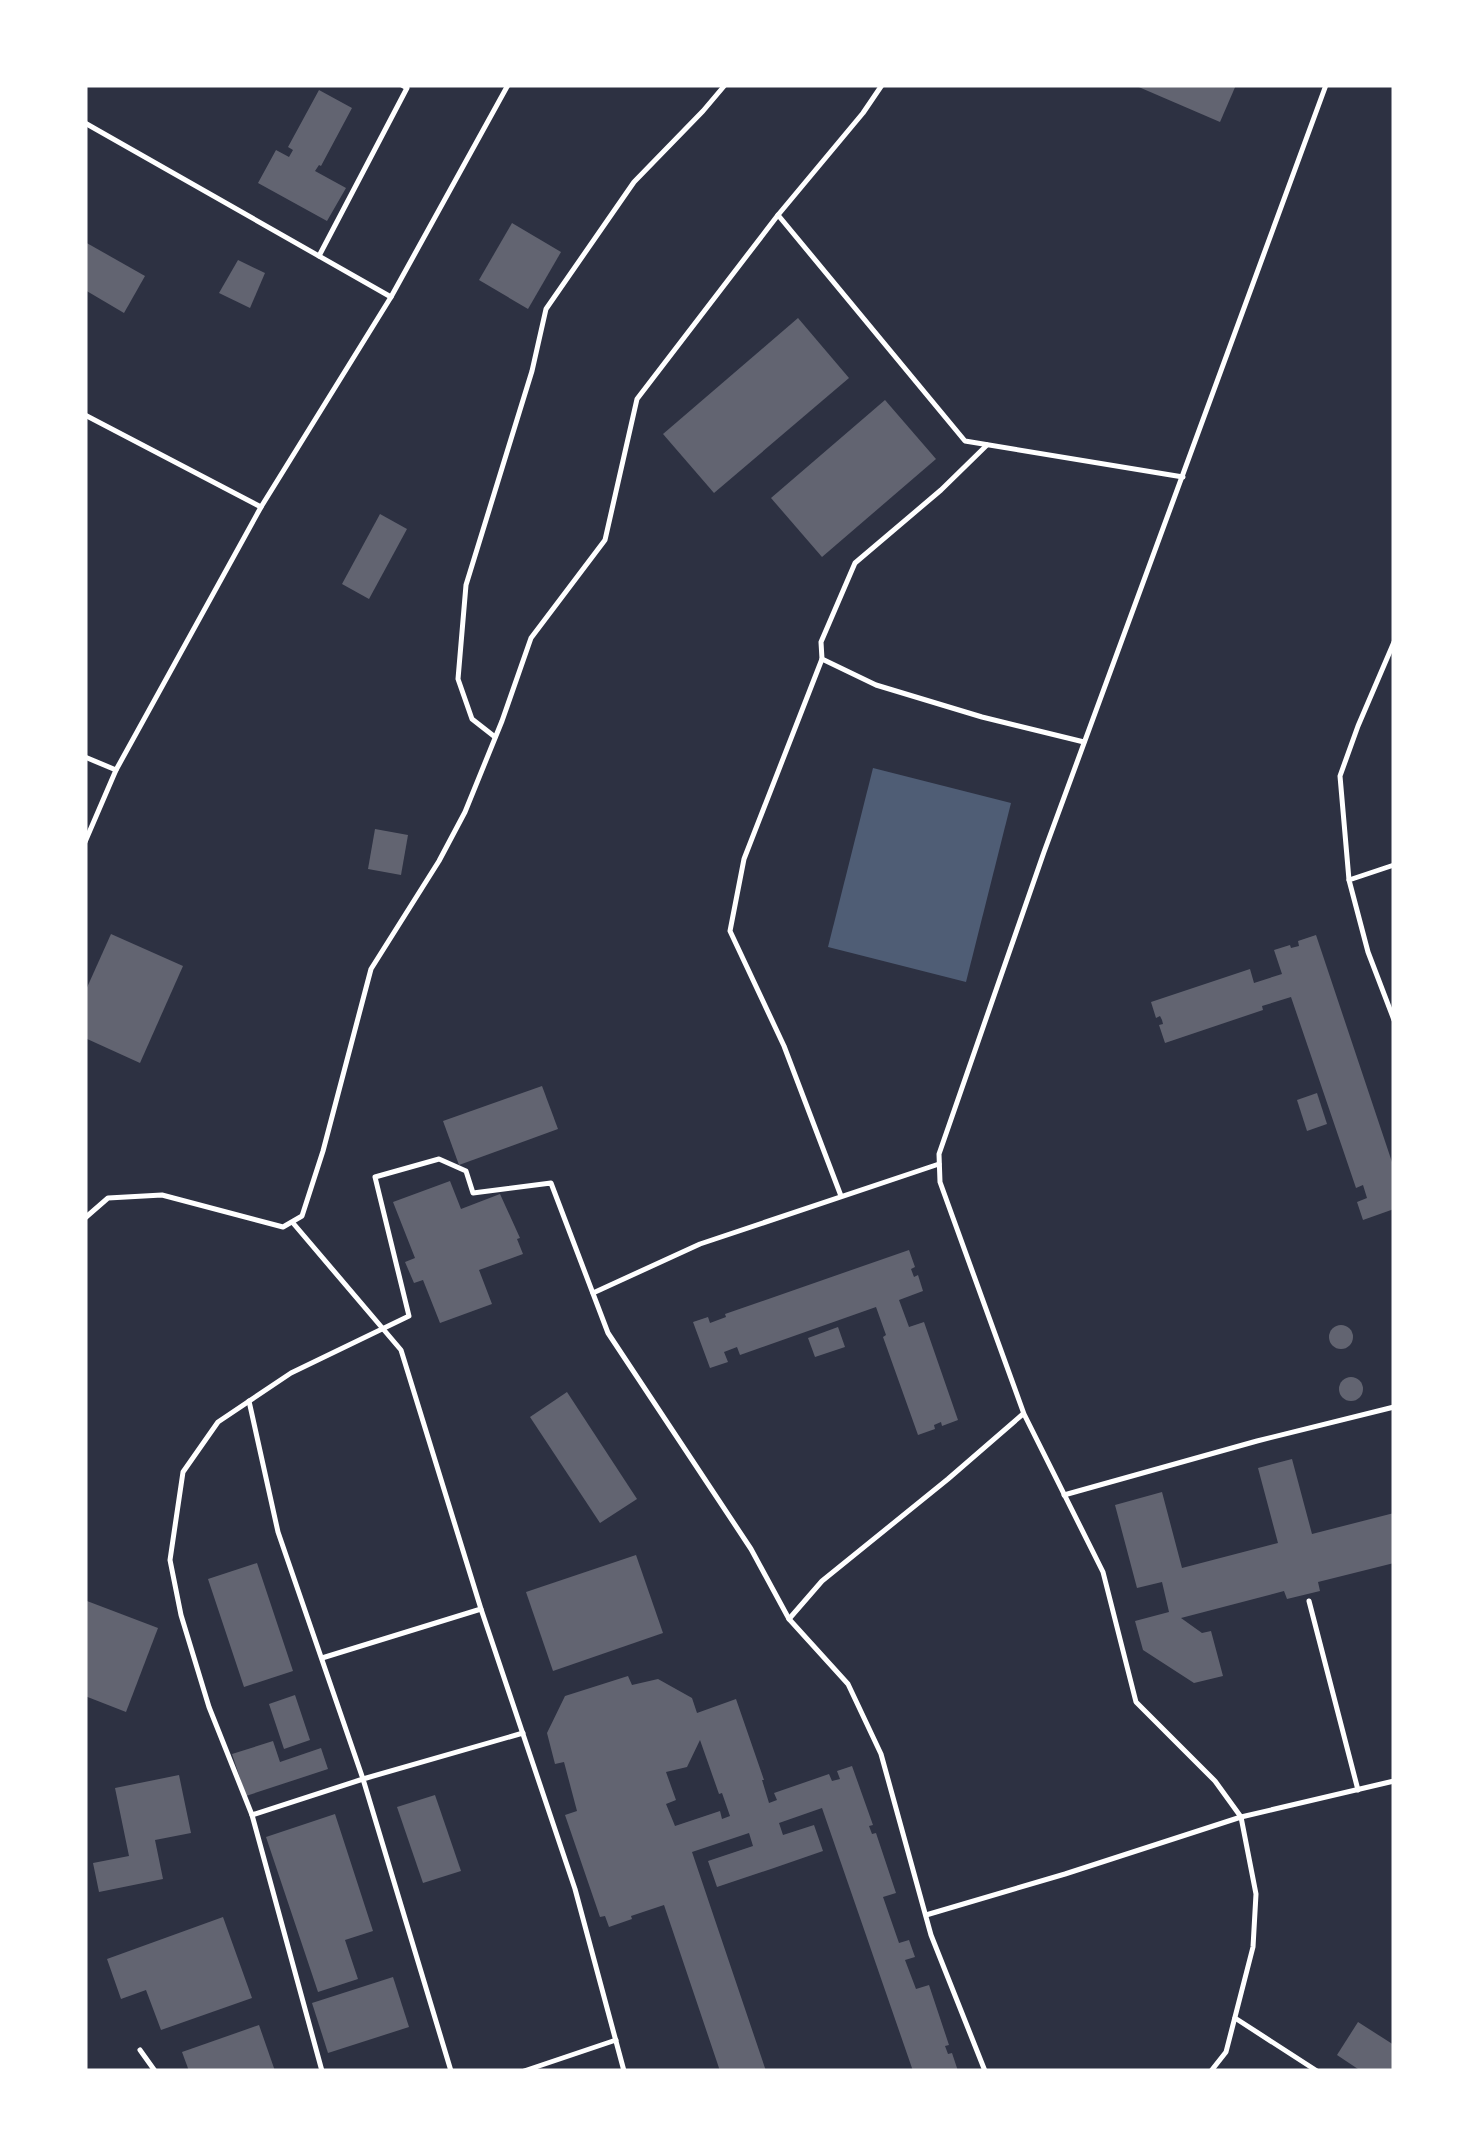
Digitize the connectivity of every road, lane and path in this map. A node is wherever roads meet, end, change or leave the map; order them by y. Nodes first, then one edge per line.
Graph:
1 (402, 85) edge
2 (508, 85) edge
3 (725, 85) edge
4 (882, 85) edge
5 (1326, 85) edge
6 (85, 123) edge
7 (778, 215) junction
8 (319, 256) junction
9 (391, 298) junction
10 (85, 414) edge
11 (987, 445) junction
12 (1184, 477) junction
13 (261, 508) junction
14 (1394, 642) edge
15 (822, 660) junction
16 (495, 737) junction
17 (1085, 742) junction
18 (85, 757) edge
19 (116, 770) junction
20 (85, 842) edge
21 (1394, 865) edge
22 (1349, 880) junction
23 (1394, 1020) edge
24 (940, 1164) junction
25 (840, 1196) junction
26 (85, 1218) edge
27 (292, 1222) junction
28 (593, 1292) junction
29 (384, 1330) junction
30 (249, 1402) junction
31 (1394, 1407) edge
32 (1024, 1414) junction
33 (1064, 1495) junction
34 (1309, 1602) dead end
35 (481, 1608) junction
36 (789, 1619) junction
37 (322, 1658) junction
38 (523, 1733) junction
39 (363, 1778) junction
40 (1394, 1781) edge
41 (1358, 1790) junction
42 (252, 1815) junction
43 (1242, 1817) junction
44 (925, 1915) junction
45 (1235, 2018) junction
46 (616, 2040) junction
47 (140, 2050) dead end
48 (155, 2071) edge
49 (322, 2071) edge
50 (452, 2071) edge
51 (524, 2071) edge
52 (624, 2071) edge
53 (985, 2071) edge
54 (1211, 2071) edge
55 (1318, 2071) edge

1 - 8 lane
2 - 9 lane
3 - 16 lane
4 - 7 lane
5 - 12 lane
6 - 8 lane
7 - 11 lane
7 - 16 lane
8 - 9 lane
9 - 13 lane
10 - 13 lane
11 - 12 lane
11 - 15 lane
12 - 17 lane
13 - 19 lane
14 - 22 lane
15 - 17 lane
15 - 25 lane
16 - 27 lane
17 - 24 lane
18 - 19 lane
19 - 20 lane
21 - 22 lane
22 - 23 lane
24 - 25 lane
24 - 32 lane
25 - 28 lane
26 - 27 lane
27 - 29 lane
28 - 29 lane
28 - 36 lane
29 - 30 lane
29 - 35 lane
30 - 37 lane
30 - 42 lane
31 - 33 lane
32 - 33 lane
32 - 36 lane
33 - 43 lane
34 - 41 lane
35 - 37 lane
35 - 38 lane
36 - 44 lane
37 - 39 lane
38 - 39 lane
38 - 46 lane
39 - 42 lane
39 - 50 lane
40 - 41 lane
41 - 43 lane
42 - 49 lane
43 - 44 lane
43 - 45 lane
44 - 53 lane
45 - 54 lane
45 - 55 lane
46 - 51 lane
46 - 52 lane
47 - 48 lane

